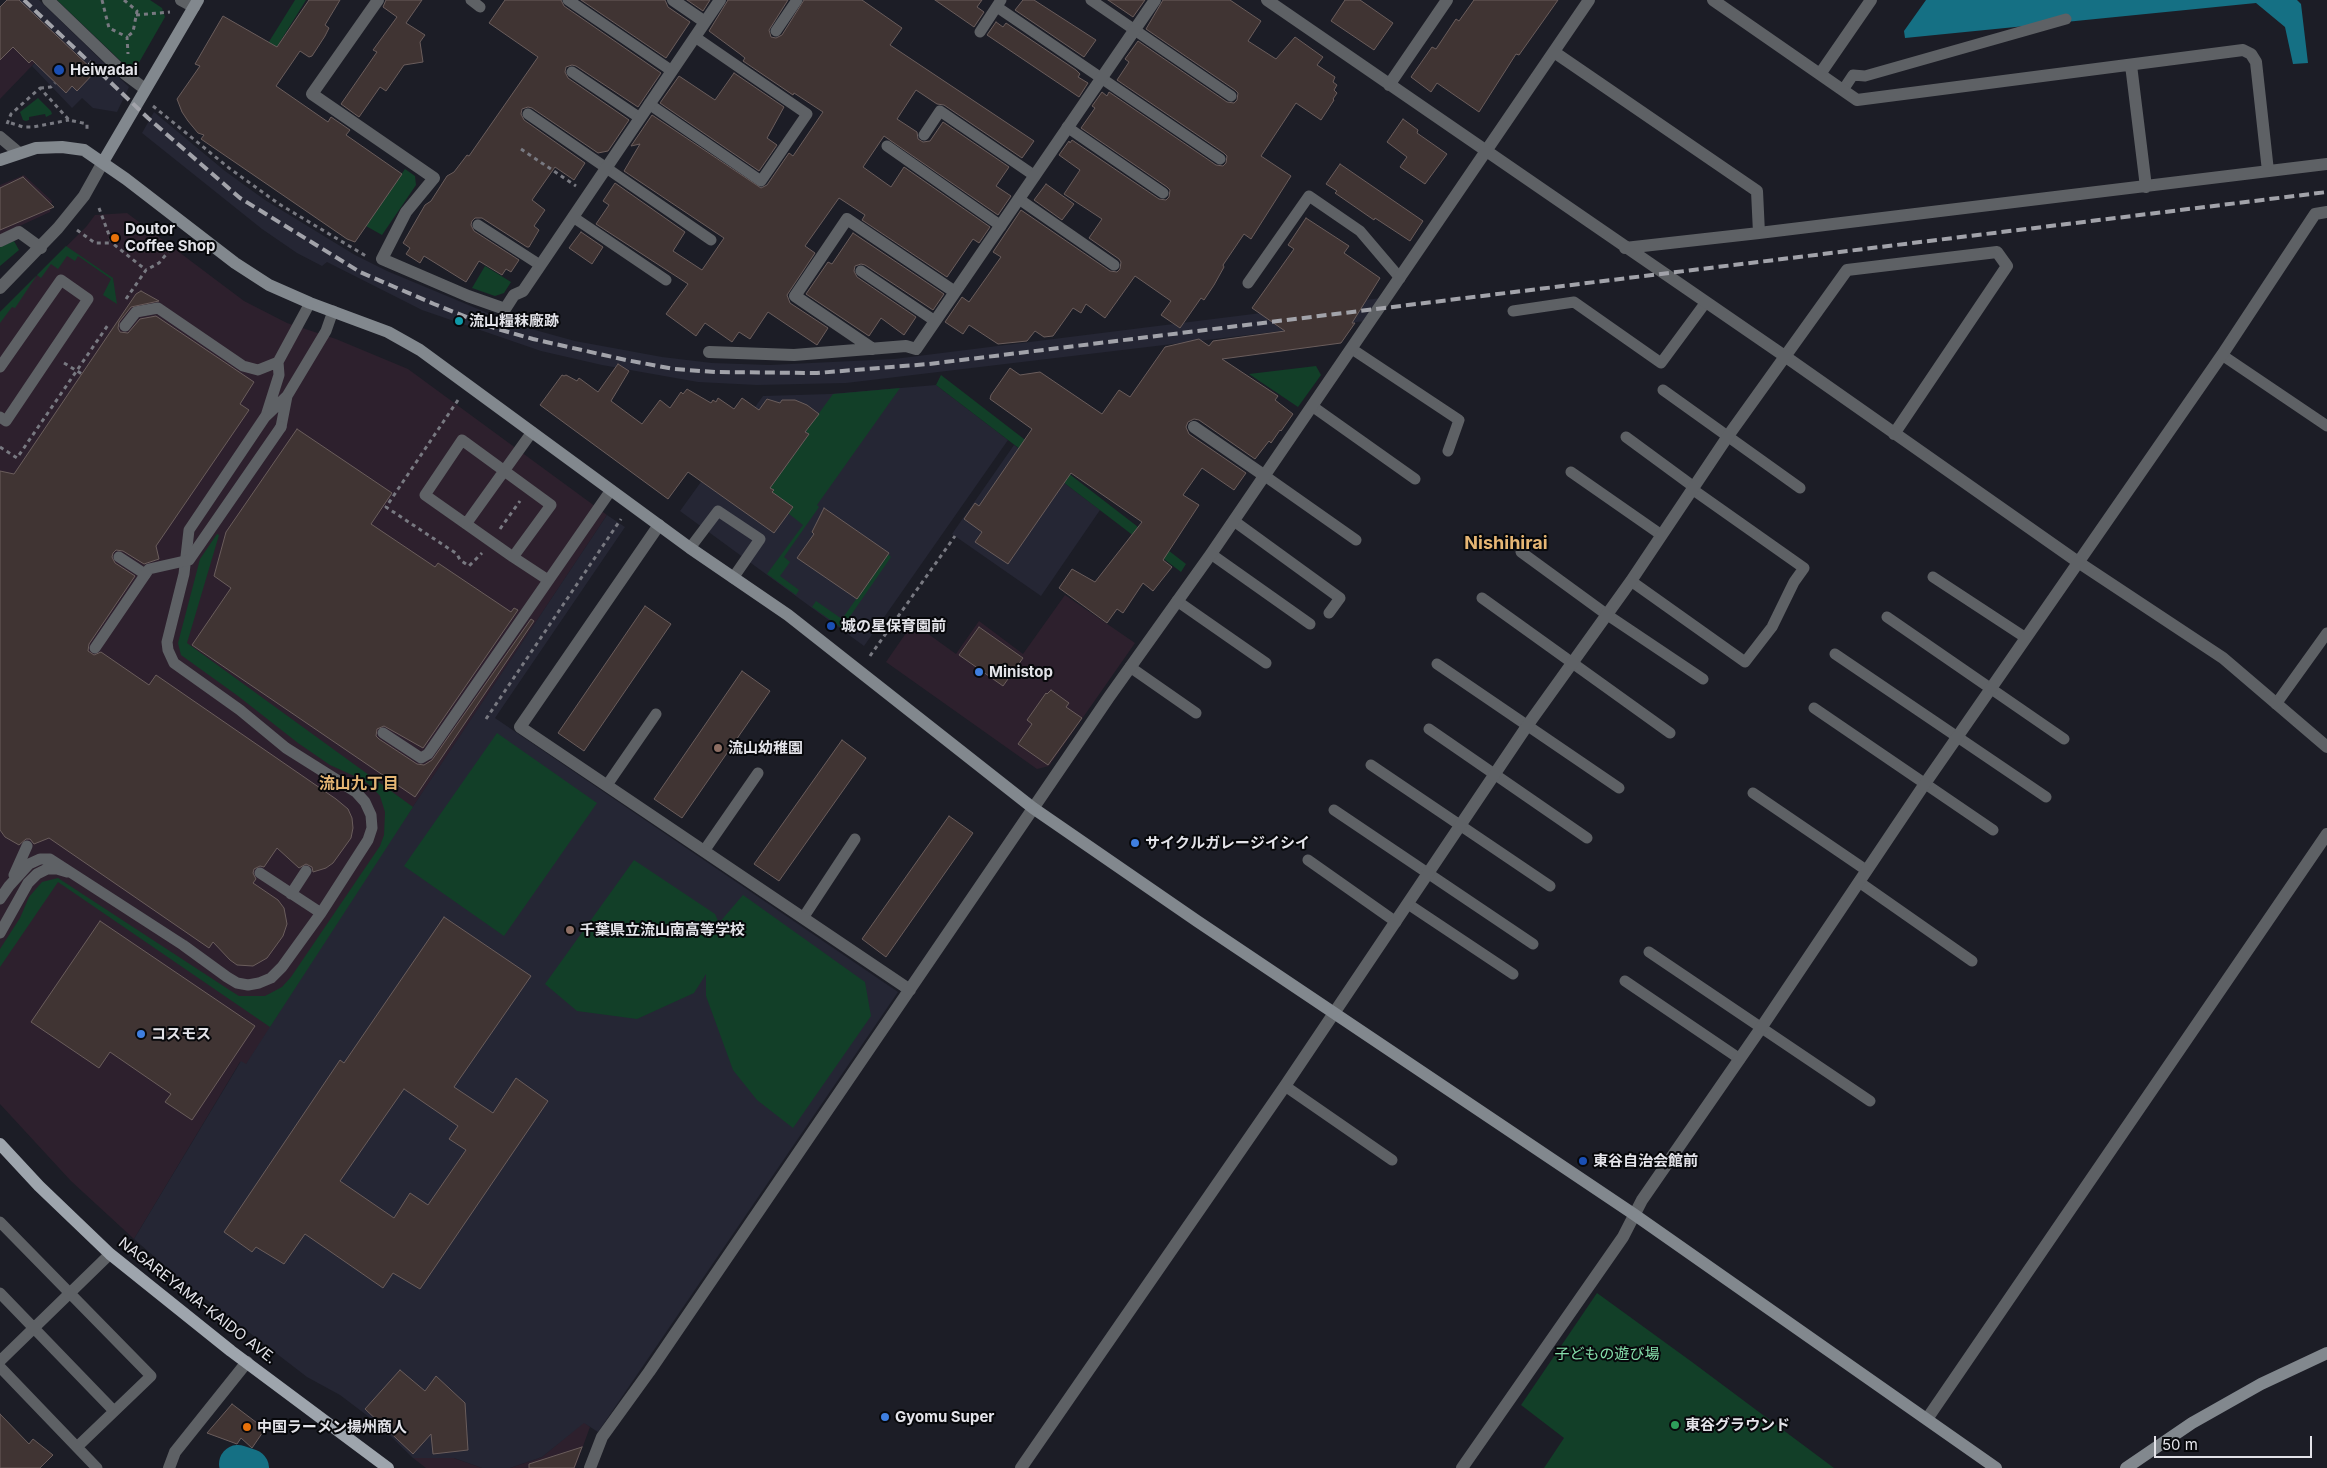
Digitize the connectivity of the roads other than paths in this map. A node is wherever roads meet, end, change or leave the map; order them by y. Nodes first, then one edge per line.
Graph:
1 (48, 0) edge
2 (181, 0) edge
3 (378, 0) edge
4 (568, 0) edge
5 (673, 0) edge
6 (720, 0) edge
7 (797, 0) edge
8 (1091, 0) edge
9 (1155, 0) edge
10 (1267, 0) edge
11 (1447, 0) edge
12 (1589, 0) edge
13 (1713, 0) edge
14 (1871, 0) edge
15 (196, 4) edge
16 (999, 4) edge
17 (1730, 5) edge
18 (2066, 19) dead end
19 (705, 22) junction
20 (1134, 30) junction
21 (776, 31) dead end
22 (980, 32) dead end
23 (695, 37) junction
24 (1554, 52) junction
25 (2131, 65) junction
26 (672, 71) junction
27 (572, 72) dead end
28 (1820, 74) junction
29 (1102, 78) junction
30 (1389, 85) junction
31 (1843, 90) junction
32 (143, 93) junction
33 (1231, 96) dead end
34 (649, 104) junction
35 (528, 114) dead end
36 (640, 118) junction
37 (1067, 127) junction
38 (3, 132) edge
39 (924, 135) dead end
40 (887, 146) dead end
41 (1485, 151) junction
42 (19, 153) junction
43 (1220, 159) dead end
44 (0, 160) edge
45 (103, 162) junction
46 (2327, 164) edge
47 (606, 168) junction
48 (2268, 171) junction
49 (1035, 176) junction
50 (2146, 187) junction
51 (1163, 193) dead end
52 (1019, 199) junction
53 (2327, 212) edge
54 (573, 217) junction
55 (478, 225) dead end
56 (1001, 226) junction
57 (1760, 234) junction
58 (711, 240) dead end
59 (0, 241) edge
60 (41, 248) junction
61 (1625, 248) junction
62 (540, 265) junction
63 (1114, 265) dead end
64 (861, 271) dead end
65 (1400, 278) junction
66 (666, 280) dead end
67 (1248, 283) dead end
68 (0, 288) edge
69 (955, 292) junction
70 (310, 302) junction
71 (1706, 302) junction
72 (333, 311) junction
73 (1513, 311) dead end
74 (935, 321) junction
75 (125, 326) dead end
76 (873, 349) junction
77 (1352, 349) junction
78 (709, 352) dead end
79 (2222, 355) junction
80 (1786, 357) junction
81 (278, 362) junction
82 (0, 367) edge
83 (1663, 390) dead end
84 (287, 396) junction
85 (1312, 406) junction
86 (0, 417) edge
87 (265, 417) junction
88 (2327, 426) edge
89 (1194, 427) dead end
90 (532, 432) junction
91 (1894, 434) junction
92 (1728, 436) junction
93 (1626, 437) dead end
94 (1448, 452) dead end
95 (504, 470) junction
96 (1571, 472) dead end
97 (1265, 476) junction
98 (1415, 479) dead end
99 (1693, 488) junction
100 (1800, 488) dead end
101 (611, 490) junction
102 (1234, 521) junction
103 (466, 524) junction
104 (658, 525) junction
105 (1660, 534) junction
106 (1356, 540) dead end
107 (690, 548) junction
108 (1521, 552) dead end
109 (1211, 554) junction
110 (119, 557) dead end
111 (513, 557) junction
112 (2078, 562) junction
113 (145, 574) junction
114 (1933, 577) dead end
115 (733, 578) junction
116 (548, 580) junction
117 (1631, 581) junction
118 (1482, 598) dead end
119 (1177, 601) junction
120 (1329, 613) dead end
121 (1606, 614) junction
122 (1887, 617) dead end
123 (1310, 624) dead end
124 (2327, 633) edge
125 (2026, 638) junction
126 (95, 648) dead end
127 (1835, 654) dead end
128 (1266, 663) dead end
129 (1437, 664) dead end
130 (1571, 664) junction
131 (1130, 667) junction
132 (1703, 679) dead end
133 (1992, 688) junction
134 (2276, 704) junction
135 (1814, 708) dead end
136 (1196, 713) dead end
137 (656, 714) dead end
138 (1527, 726) junction
139 (1428, 729) dead end
140 (383, 733) dead end
141 (1670, 733) dead end
142 (1958, 737) junction
143 (2064, 739) dead end
144 (2327, 747) edge
145 (1371, 765) dead end
146 (758, 773) dead end
147 (1495, 775) junction
148 (1924, 784) junction
149 (607, 786) junction
150 (1619, 788) dead end
151 (1753, 793) dead end
152 (2046, 798) dead end
153 (1033, 808) junction
154 (1334, 810) dead end
155 (1461, 826) junction
156 (1994, 830) dead end
157 (2327, 834) edge
158 (1587, 838) dead end
159 (855, 839) dead end
160 (27, 846) dead end
161 (704, 851) junction
162 (1308, 860) dead end
163 (1866, 870) junction
164 (306, 871) dead end
165 (1428, 873) junction
166 (260, 874) dead end
167 (78, 876) junction
168 (1859, 882) junction
169 (8, 886) junction
170 (1550, 886) dead end
171 (291, 894) junction
172 (0, 899) edge
173 (1408, 904) junction
174 (321, 913) junction
175 (803, 918) junction
176 (1396, 922) junction
177 (0, 933) edge
178 (1533, 944) dead end
179 (1649, 952) dead end
180 (1972, 961) dead end
181 (1513, 974) dead end
182 (1625, 981) dead end
183 (910, 990) junction
184 (1334, 1013) junction
185 (1761, 1028) junction
186 (1740, 1059) junction
187 (1285, 1086) junction
188 (1870, 1101) dead end
189 (0, 1144) edge
190 (1392, 1160) dead end
191 (1634, 1215) junction
192 (0, 1222) edge
193 (110, 1254) junction
194 (0, 1293) edge
195 (70, 1294) junction
196 (34, 1328) junction
197 (2327, 1354) edge
198 (0, 1360) edge
199 (247, 1362) junction
200 (0, 1367) edge
201 (114, 1411) junction
202 (1928, 1419) junction
203 (77, 1447) junction
204 (172, 1467) edge
205 (98, 1468) edge
206 (388, 1468) edge
207 (590, 1468) edge
208 (1021, 1468) edge
209 (1462, 1468) edge
210 (1996, 1468) edge
211 (2126, 1468) edge

1 - 32 street
2 - 15 street
3 - 62 street
4 - 26 lane
5 - 19 street
6 - 19 street
7 - 21 lane
8 - 20 lane
9 - 20 street
10 - 30 street
11 - 30 street
12 - 24 street
13 - 17 street
14 - 28 street
15 - 32 street
16 - 22 lane
16 - 29 lane
17 - 28 street
18 - 31 lane
19 - 23 street
20 - 29 street
20 - 33 lane
23 - 26 street
23 - 34 lane
24 - 41 street
24 - 57 street
25 - 31 street
25 - 48 street
25 - 50 street
26 - 34 street
27 - 36 lane
28 - 31 street
29 - 37 street
29 - 43 lane
30 - 41 street
32 - 45 street
34 - 36 street
35 - 47 lane
36 - 47 street
37 - 49 street
37 - 51 lane
38 - 42 street
39 - 49 lane
40 - 56 lane
41 - 61 street
41 - 65 street
42 - 44 street
42 - 45 street
45 - 60 street
45 - 70 street
46 - 48 street
47 - 54 street
47 - 58 lane
48 - 50 street
49 - 52 street
50 - 57 street
52 - 56 street
52 - 63 lane
53 - 79 street
54 - 62 street
54 - 66 lane
55 - 62 lane
56 - 69 street
57 - 61 street
59 - 60 street
60 - 68 street
61 - 71 street
64 - 74 lane
65 - 67 lane
65 - 77 street
69 - 74 street
69 - 76 street
70 - 72 street
70 - 81 lane
71 - 73 lane
71 - 80 street
72 - 84 lane
72 - 90 street
74 - 76 street
75 - 81 lane
76 - 78 street
77 - 85 street
77 - 94 lane
79 - 88 lane
79 - 112 street
80 - 91 street
80 - 91 street
80 - 92 street
81 - 87 lane
82 - 86 lane
83 - 92 lane
84 - 87 lane
84 - 113 lane, bridge
85 - 97 street
85 - 98 lane
87 - 174 lane
89 - 97 street
90 - 95 lane
90 - 101 street
91 - 112 street
92 - 99 street
92 - 100 lane
93 - 99 lane
95 - 103 lane
95 - 103 lane
95 - 111 lane
96 - 105 lane
97 - 102 street
97 - 106 lane
99 - 105 street
99 - 117 lane
101 - 104 street
101 - 116 lane
102 - 109 street
102 - 120 lane
103 - 111 lane
104 - 107 street
104 - 149 street
105 - 117 street
107 - 115 street
107 - 115 lane
108 - 121 lane
109 - 119 street
109 - 123 lane
110 - 113 lane
111 - 116 lane
112 - 125 street
112 - 134 street
113 - 126 lane, bridge
114 - 125 lane
115 - 153 street
116 - 140 lane
117 - 121 street
118 - 130 lane
119 - 128 lane
119 - 131 street
121 - 130 street
121 - 132 lane
122 - 133 lane
124 - 134 lane
125 - 133 street
127 - 142 lane
129 - 138 lane
130 - 138 street
130 - 141 lane
131 - 136 lane
131 - 153 street
133 - 142 street
133 - 143 lane
134 - 144 street
135 - 148 lane
137 - 149 lane
138 - 147 street
138 - 150 lane
139 - 147 lane
142 - 148 street
142 - 152 lane
145 - 155 lane
146 - 161 lane
147 - 155 street
147 - 158 lane
148 - 156 lane
148 - 163 street
149 - 161 street
151 - 163 lane
153 - 183 street
153 - 184 street
154 - 165 lane
155 - 165 street
155 - 170 lane
157 - 202 street
159 - 175 lane
160 - 169 lane
161 - 175 street
162 - 176 lane
163 - 168 street
164 - 171 lane
165 - 173 street
165 - 178 lane
166 - 171 lane
167 - 169 lane
167 - 174 lane
167 - 177 lane
168 - 180 lane
168 - 185 street
169 - 172 lane
171 - 174 lane
173 - 176 street
173 - 181 lane
175 - 183 street
176 - 184 street
179 - 185 lane
182 - 186 lane
183 - 207 street
184 - 187 street
184 - 191 street
185 - 186 street
185 - 188 lane
186 - 191 street
187 - 190 lane
187 - 208 street
189 - 193 main road, NAGAREYAMA-KAIDO AVE.
191 - 202 street
191 - 209 street
192 - 195 lane
193 - 195 lane
193 - 199 main road, NAGAREYAMA-KAIDO AVE.
194 - 196 lane
195 - 196 lane
195 - 201 lane
196 - 198 lane
196 - 201 lane
197 - 211 street
199 - 204 street
199 - 206 main road, NAGAREYAMA-KAIDO AVE.
200 - 203 lane
201 - 203 lane
202 - 210 street
203 - 205 lane

